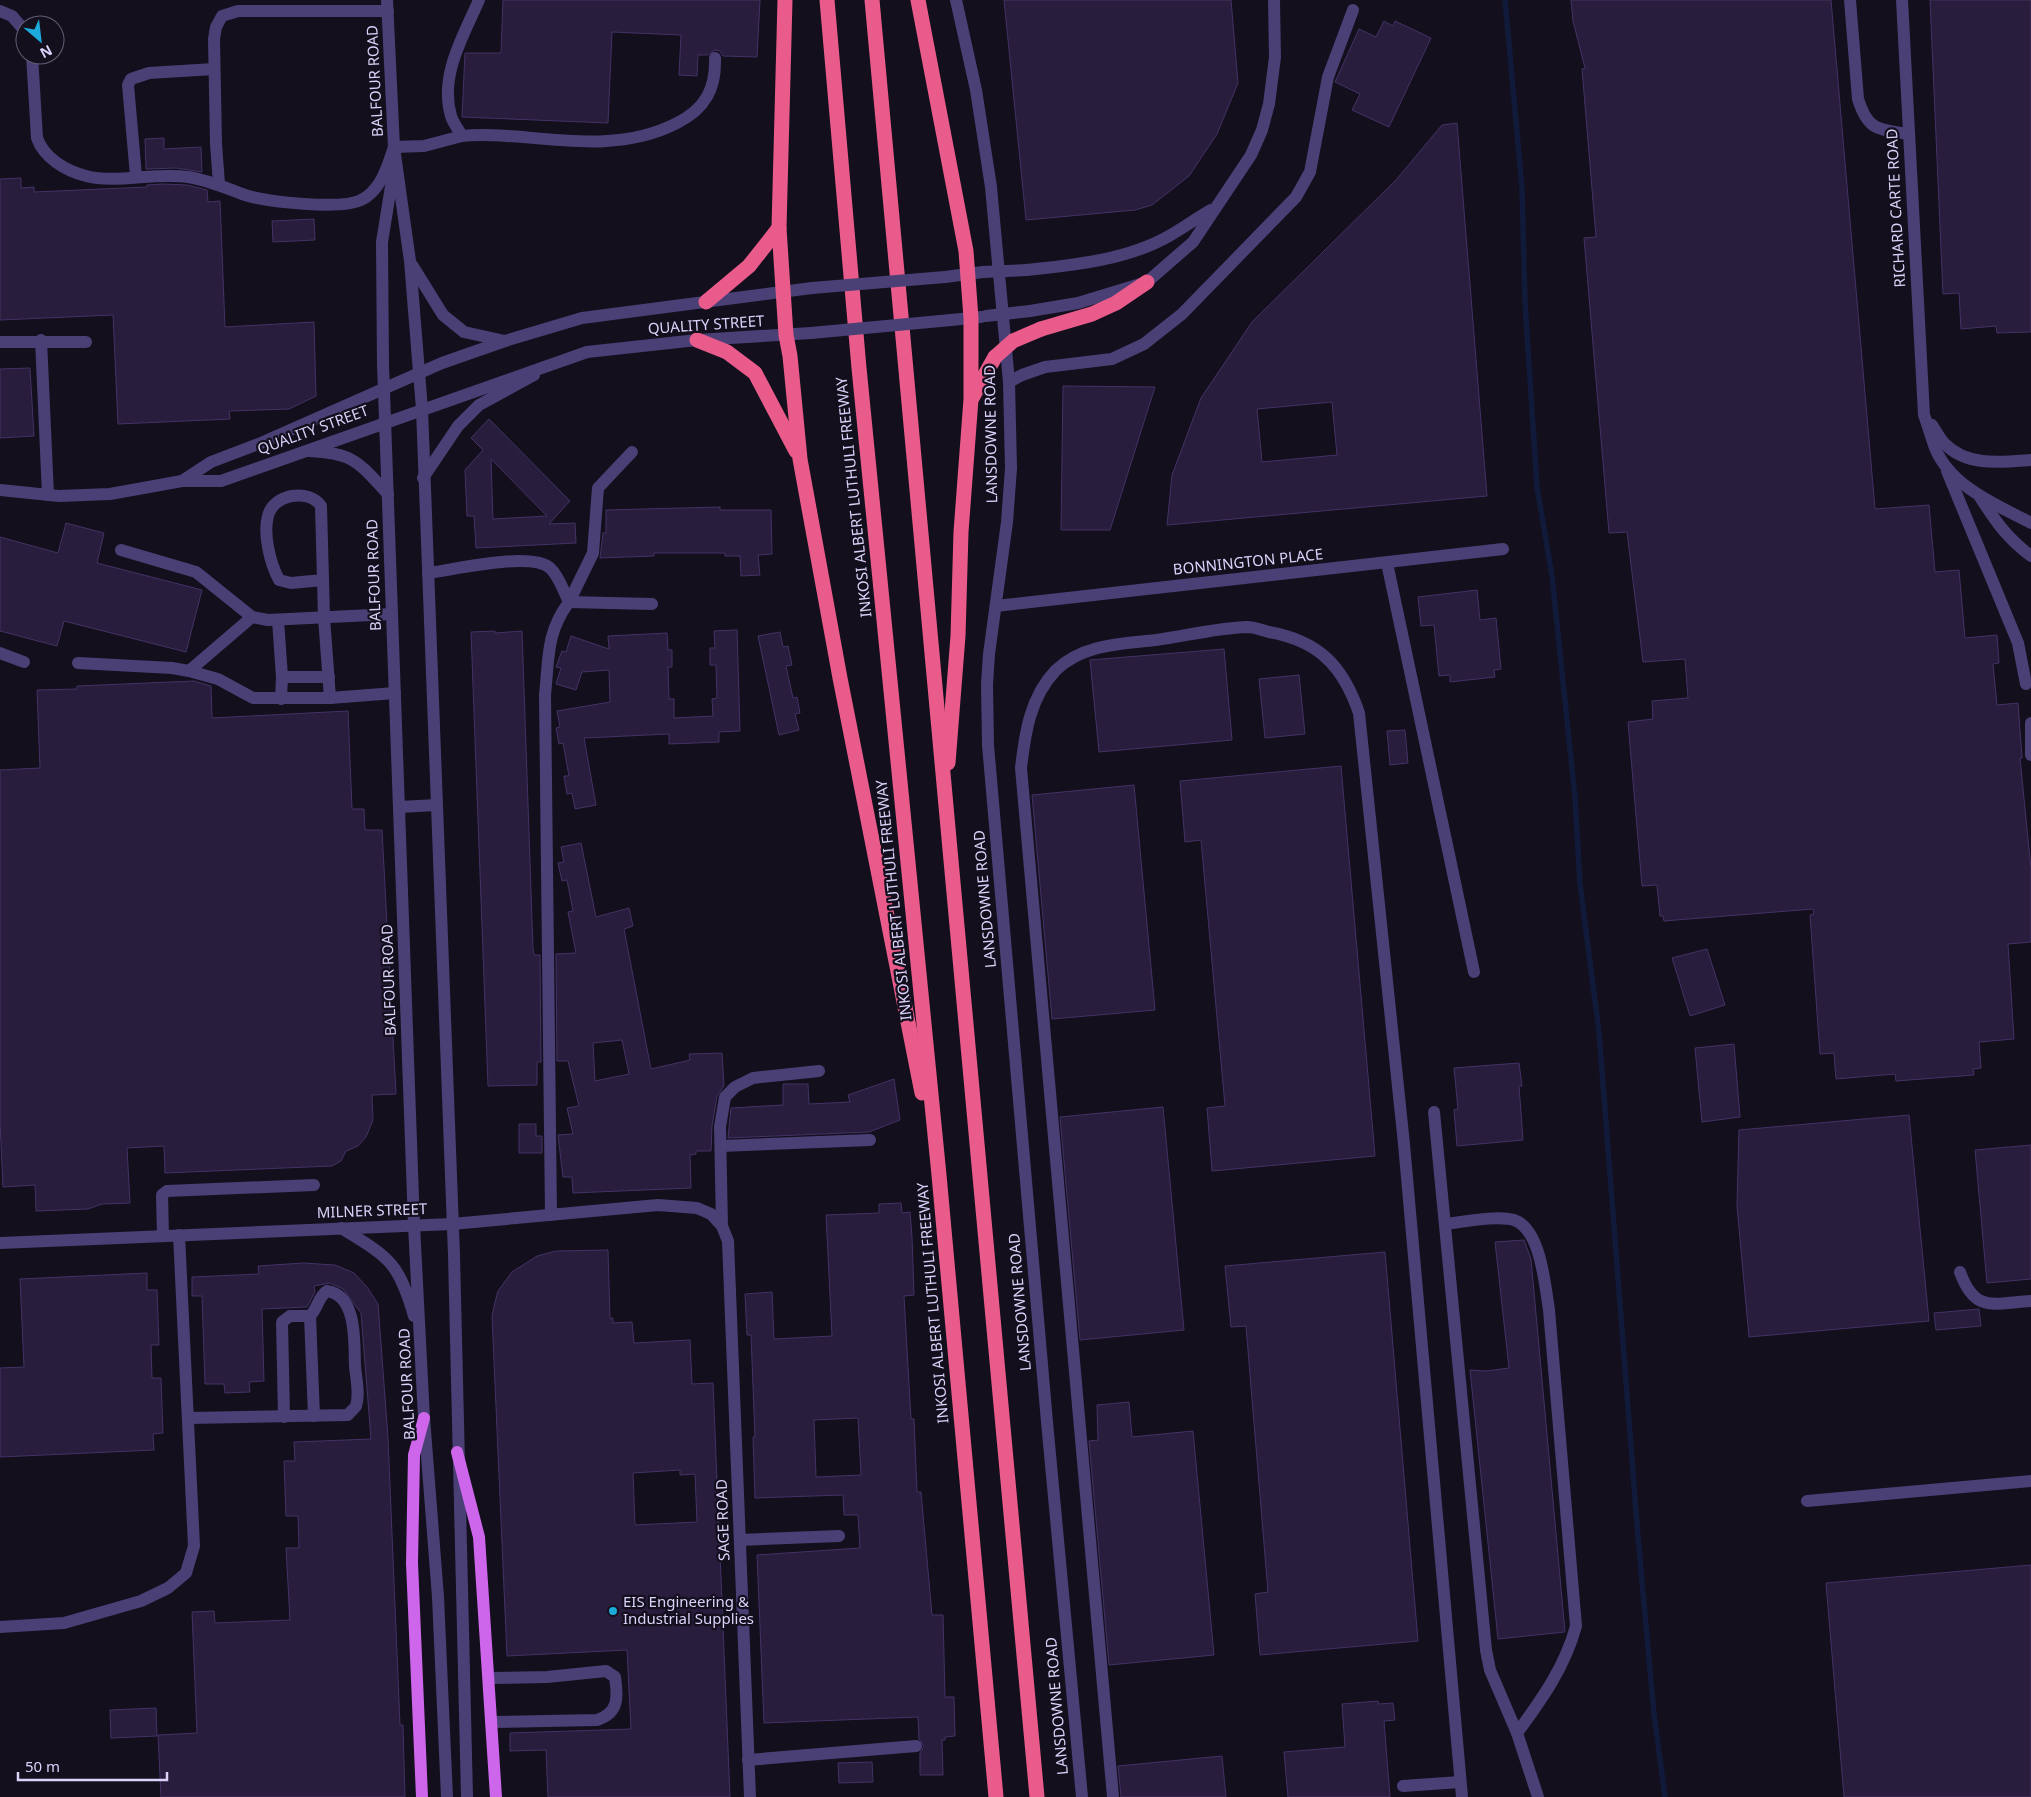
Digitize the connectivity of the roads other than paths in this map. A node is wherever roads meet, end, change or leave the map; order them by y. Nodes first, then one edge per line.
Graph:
1 (479, 0) edge
2 (785, 0) edge
3 (827, 0) edge
4 (872, 0) edge
5 (918, 0) edge
6 (956, 0) edge
7 (1274, 0) edge
8 (1850, 0) edge
9 (1902, 0) edge
10 (387, 5) edge
11 (1353, 10) dead end
12 (0, 11) edge
13 (15, 19) edge
14 (715, 58) dead end
15 (33, 65) edge
16 (214, 69) junction
17 (1908, 134) junction
18 (462, 136) junction
19 (394, 146) junction
20 (396, 161) junction
21 (136, 176) junction
22 (219, 184) junction
23 (1216, 207) junction
24 (779, 228) junction
25 (410, 261) junction
26 (975, 273) junction
27 (1147, 282) junction
28 (782, 291) junction
29 (706, 302) junction
30 (978, 317) junction
31 (786, 335) junction
32 (41, 340) junction
33 (697, 340) junction
34 (505, 341) junction
35 (0, 342) edge
36 (86, 342) dead end
37 (567, 357) junction
38 (419, 372) junction
39 (1009, 382) junction
40 (384, 387) junction
41 (971, 399) junction
42 (422, 409) junction
43 (1924, 415) junction
44 (385, 422) junction
45 (303, 451) junction
46 (632, 452) dead end
47 (800, 459) junction
48 (2031, 460) edge
49 (1945, 466) junction
50 (424, 478) junction
51 (182, 481) junction
52 (0, 490) edge
53 (388, 494) junction
54 (48, 495) junction
55 (1979, 495) junction
56 (2031, 523) edge
57 (1503, 549) dead end
58 (122, 550) dead end
59 (2031, 556) edge
60 (1387, 563) junction
61 (428, 573) junction
62 (323, 580) junction
63 (569, 602) junction
64 (652, 604) dead end
65 (996, 606) junction
66 (392, 614) junction
67 (252, 617) junction
68 (324, 617) junction
69 (278, 620) junction
70 (0, 653) edge
71 (24, 662) dead end
72 (78, 663) dead end
73 (189, 671) junction
74 (329, 676) junction
75 (282, 677) junction
76 (2026, 684) dead end
77 (395, 693) junction
78 (281, 698) junction
79 (330, 698) junction
80 (2031, 723) edge
81 (2031, 754) edge
82 (437, 805) junction
83 (945, 806) junction
84 (399, 807) junction
85 (1474, 972) dead end
86 (819, 1071) dead end
87 (1434, 1112) dead end
88 (870, 1140) dead end
89 (721, 1146) junction
90 (939, 1176) junction
91 (314, 1186) dead end
92 (551, 1215) junction
93 (452, 1224) junction
94 (1445, 1224) junction
95 (414, 1225) junction
96 (722, 1226) junction
97 (341, 1228) junction
98 (179, 1235) junction
99 (162, 1236) junction
100 (728, 1241) joint
101 (0, 1243) edge
102 (1960, 1272) dead end
103 (2031, 1301) edge
104 (310, 1316) junction
105 (421, 1340) junction
106 (314, 1416) junction
107 (284, 1417) junction
108 (189, 1418) junction
109 (424, 1418) junction
110 (457, 1452) junction
111 (2031, 1481) edge
112 (1807, 1501) dead end
113 (839, 1536) dead end
114 (740, 1540) junction
115 (0, 1627) edge
116 (489, 1678) junction
117 (491, 1722) junction
118 (1517, 1733) junction
119 (916, 1746) dead end
120 (748, 1760) junction
121 (1460, 1782) junction
122 (1404, 1786) dead end
123 (422, 1797) edge
124 (448, 1797) edge
125 (467, 1797) edge
126 (496, 1797) edge
127 (750, 1797) edge
128 (996, 1797) edge
129 (1037, 1797) edge
130 (1082, 1797) edge
131 (1113, 1797) edge
132 (1462, 1797) edge
133 (1538, 1797) edge

1 - 18 street
2 - 24 highway
3 - 90 highway, INKOSI ALBERT LUTHULI FREEWAY
4 - 83 highway
5 - 26 highway
6 - 39 street, LANSDOWNE ROAD
7 - 23 street, QUALITY STREET
8 - 17 street
9 - 17 street, RICHARD CARTE ROAD
10 - 16 street
10 - 19 street, BALFOUR ROAD
11 - 39 street
12 - 13 street
14 - 18 street
15 - 21 street
16 - 21 street
16 - 22 street
17 - 43 street, RICHARD CARTE ROAD
18 - 19 street
19 - 20 street, BALFOUR ROAD
19 - 22 street
20 - 25 street, BALFOUR ROAD
20 - 40 street, BALFOUR ROAD
21 - 22 street
23 - 26 street, QUALITY STREET, bridge
23 - 27 street, QUALITY STREET
24 - 28 highway
24 - 29 highway
25 - 34 street
25 - 38 street, BALFOUR ROAD
26 - 28 street, QUALITY STREET, bridge
26 - 30 highway
27 - 30 street, QUALITY STREET, bridge
27 - 41 highway, bridge
28 - 29 street, QUALITY STREET
28 - 31 highway
29 - 34 street, QUALITY STREET
30 - 31 street, QUALITY STREET, bridge
30 - 41 highway
31 - 33 street, QUALITY STREET
31 - 47 highway
32 - 35 street
32 - 36 street
32 - 54 street
33 - 37 street, QUALITY STREET
33 - 47 highway
34 - 38 street, QUALITY STREET
37 - 42 street, QUALITY STREET
37 - 50 street
38 - 40 street, QUALITY STREET
38 - 42 street, BALFOUR ROAD
39 - 65 street, LANSDOWNE ROAD
40 - 44 street, BALFOUR ROAD
40 - 51 street, QUALITY STREET
41 - 83 highway
42 - 44 street, QUALITY STREET
42 - 50 street, BALFOUR ROAD
43 - 48 street
43 - 49 street, RICHARD CARTE ROAD
44 - 45 street, QUALITY STREET
44 - 53 street, BALFOUR ROAD
45 - 51 street, QUALITY STREET
45 - 53 street
46 - 63 street
47 - 90 highway
49 - 55 street, RICHARD CARTE ROAD
49 - 76 street
50 - 61 street, BALFOUR ROAD
51 - 54 street, QUALITY STREET
52 - 54 street, QUALITY STREET
53 - 66 street, BALFOUR ROAD
55 - 56 street, RICHARD CARTE ROAD
55 - 59 street
57 - 60 street, BONNINGTON PLACE
58 - 67 street
60 - 65 street, BONNINGTON PLACE
60 - 85 street
61 - 63 street
61 - 82 street, BALFOUR ROAD
62 - 62 street
62 - 68 street
63 - 64 street
63 - 92 street
65 - 130 street, LANSDOWNE ROAD
66 - 68 street
66 - 77 street, BALFOUR ROAD
67 - 69 street
67 - 73 street
68 - 69 street
68 - 74 street
69 - 75 street
70 - 71 street
72 - 73 street
73 - 78 street
74 - 75 street
74 - 79 street
75 - 78 street
77 - 79 street
77 - 84 street, BALFOUR ROAD
78 - 79 street
80 - 81 street
82 - 84 street
82 - 93 street, BALFOUR ROAD
83 - 129 highway
84 - 95 street, BALFOUR ROAD
86 - 89 street
87 - 94 street
88 - 89 street
89 - 96 street
90 - 128 highway, INKOSI ALBERT LUTHULI FREEWAY
91 - 99 street
92 - 93 street, MILNER STREET
92 - 96 street, MILNER STREET
93 - 95 street, MILNER STREET
93 - 110 street, BALFOUR ROAD
94 - 118 street
94 - 118 street
95 - 97 street, MILNER STREET
95 - 105 street, BALFOUR ROAD
96 - 100 street, MILNER STREET
97 - 98 street, MILNER STREET
97 - 105 street
98 - 99 street, MILNER STREET
98 - 108 street
99 - 101 street, MILNER STREET
100 - 114 street, SAGE ROAD
102 - 103 street
104 - 106 street
104 - 106 street
104 - 107 street
105 - 109 street, BALFOUR ROAD
106 - 107 street
107 - 108 street
108 - 115 street
109 - 123 main road
109 - 124 street, BALFOUR ROAD
110 - 116 main road
110 - 125 street, BALFOUR ROAD
111 - 112 street
113 - 114 street
114 - 120 street, SAGE ROAD
116 - 117 main road
116 - 117 street
117 - 126 main road
118 - 133 street
119 - 120 street
120 - 127 street, SAGE ROAD
121 - 122 street
121 - 131 street
121 - 132 street

